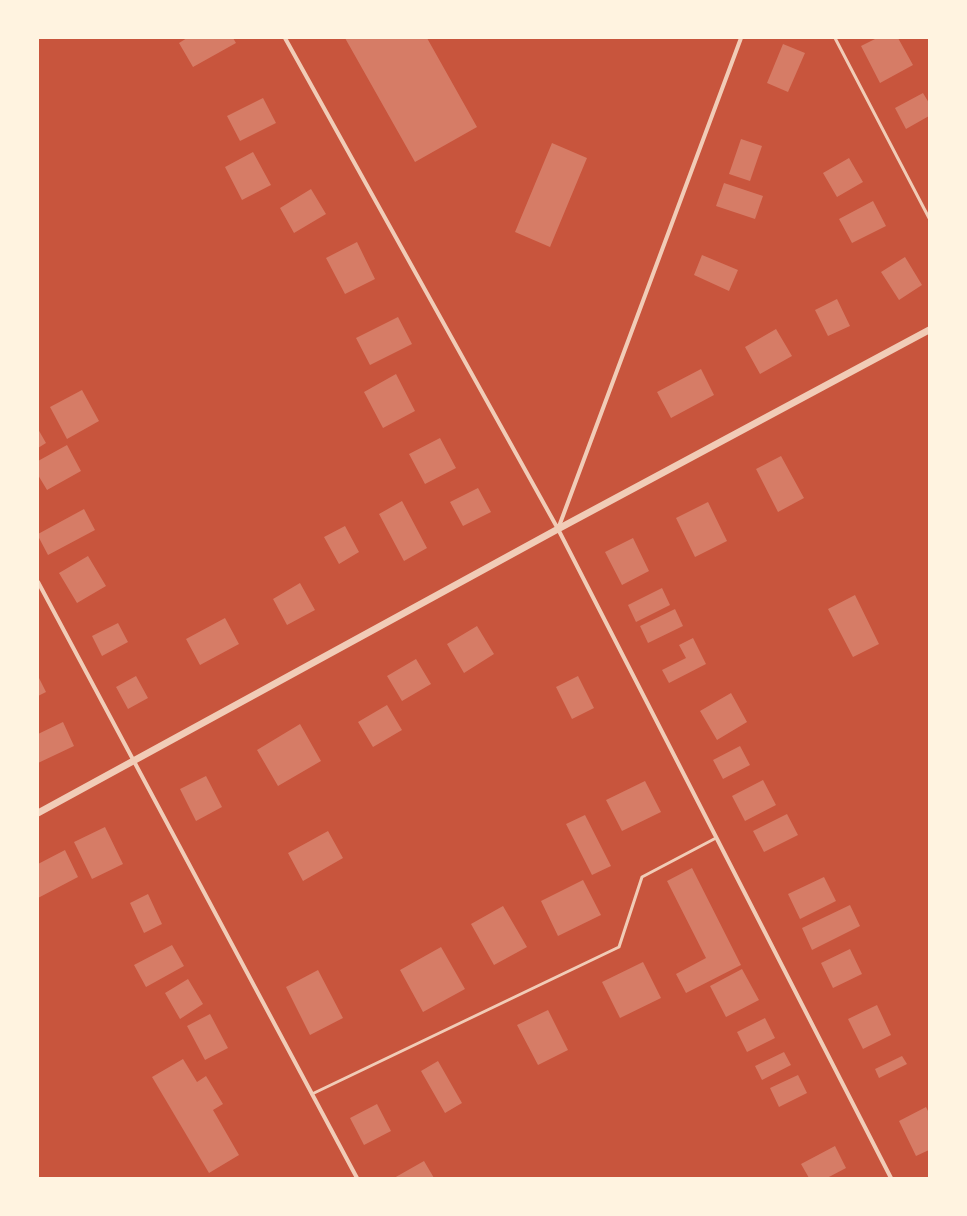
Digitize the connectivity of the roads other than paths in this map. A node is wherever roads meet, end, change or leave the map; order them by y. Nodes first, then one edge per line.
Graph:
1 (285, 38) edge
2 (741, 38) edge
3 (835, 38) edge
4 (929, 218) edge
5 (929, 330) edge
6 (558, 529) junction
7 (38, 582) edge
8 (134, 760) junction
9 (38, 813) edge
10 (716, 838) junction
11 (312, 1094) junction
12 (357, 1178) edge
13 (891, 1178) edge

1 - 6 street
2 - 6 street
3 - 4 lane
5 - 6 street
6 - 8 street
6 - 10 street
7 - 8 street
8 - 9 street
8 - 11 street
10 - 11 lane
10 - 13 street
11 - 12 street

